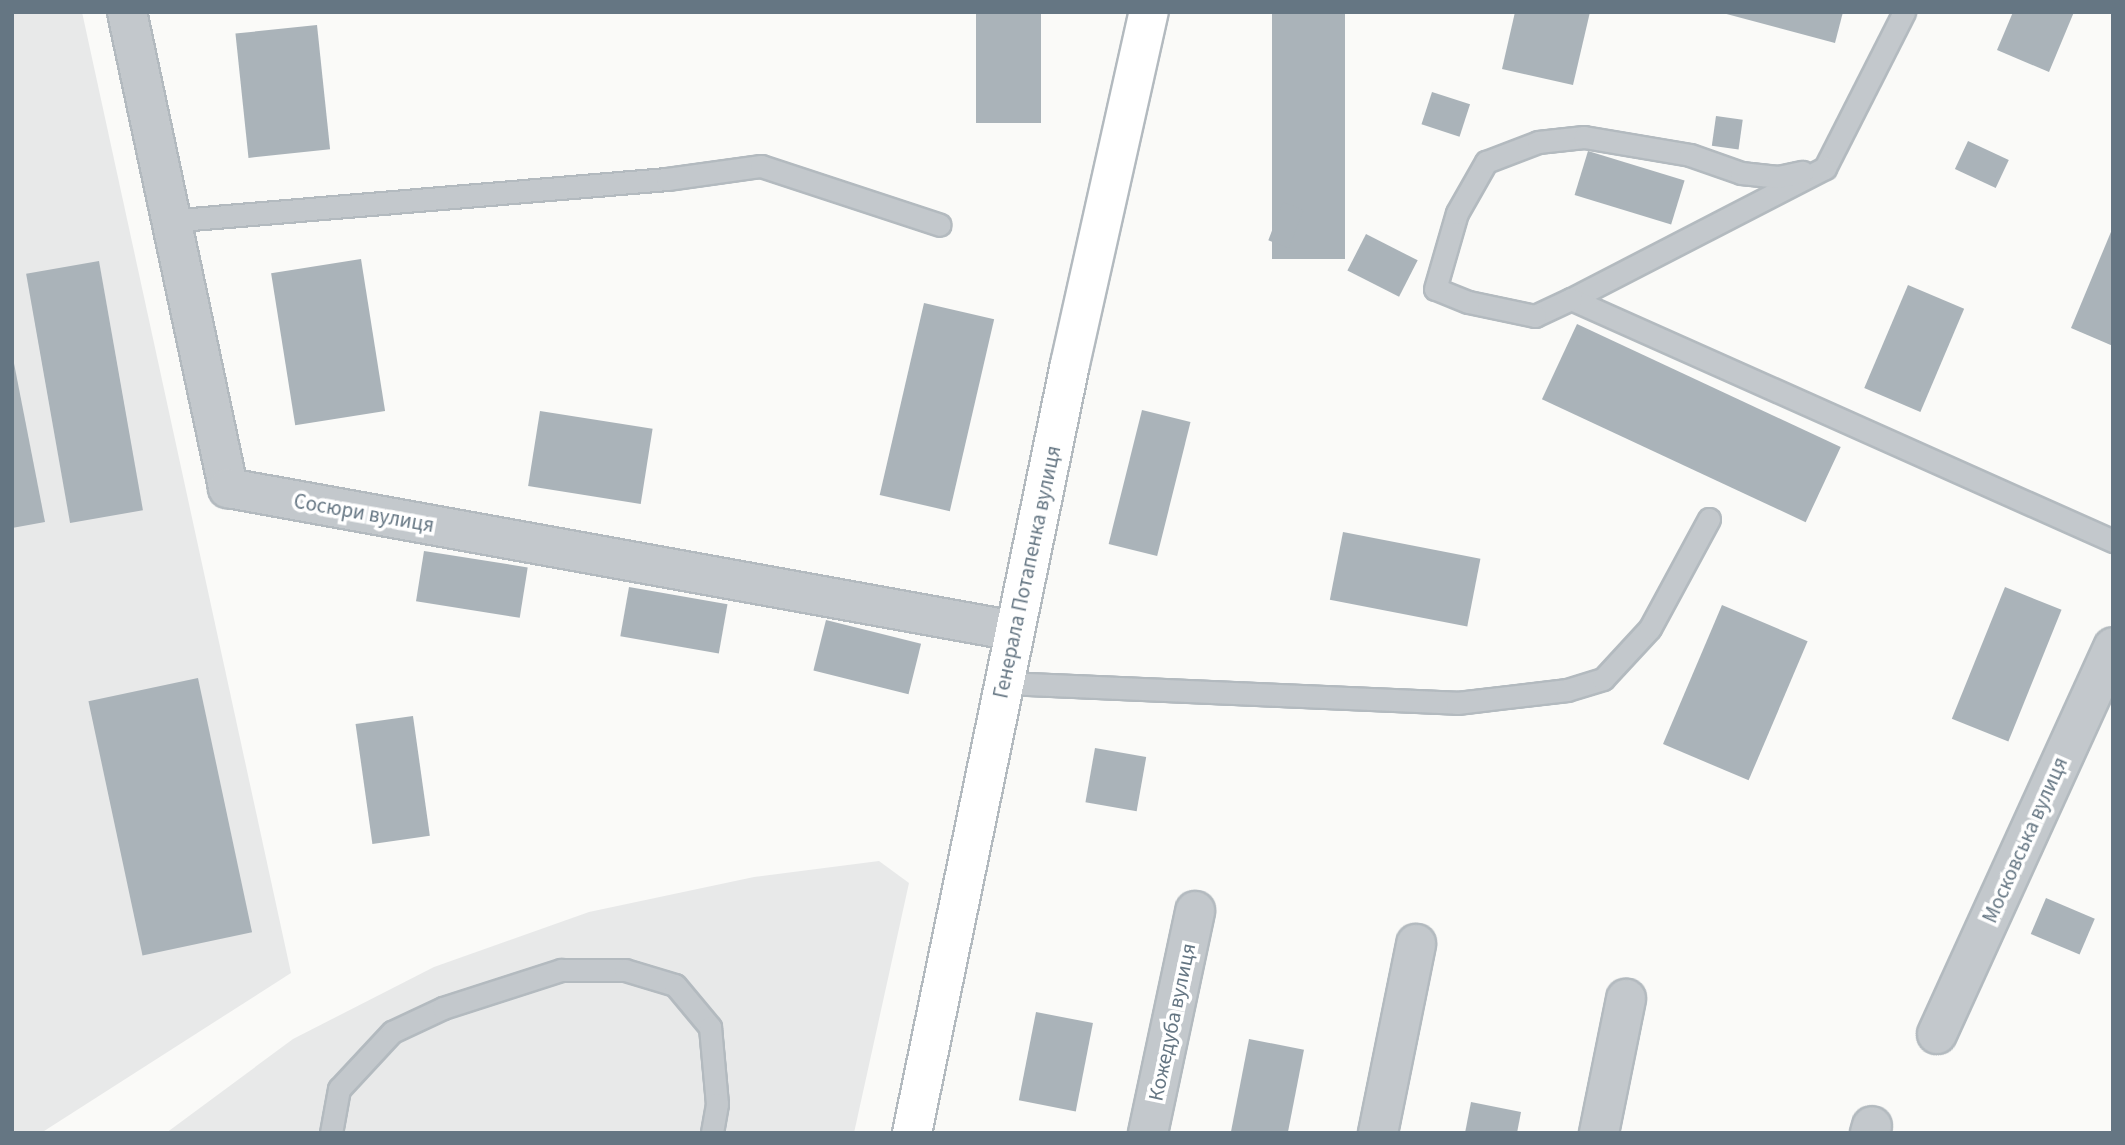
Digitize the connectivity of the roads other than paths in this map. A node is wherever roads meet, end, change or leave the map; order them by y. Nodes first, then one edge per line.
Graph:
1 (127, 12) edge
2 (1149, 12) edge
3 (1904, 12) edge
4 (1825, 168) junction
5 (168, 221) junction
6 (940, 225) dead end
7 (1571, 299) junction
8 (1709, 519) dead end
9 (2113, 541) edge
10 (997, 628) junction
11 (2113, 647) edge
12 (1004, 683) junction
13 (1195, 911) dead end
14 (1416, 944) dead end
15 (1626, 999) dead end
16 (1937, 1034) dead end
17 (331, 1133) edge
18 (712, 1133) edge
19 (912, 1133) edge
20 (1148, 1133) edge
21 (1378, 1133) edge
22 (1600, 1133) edge

1 - 5 street, Сосюри вулиця
2 - 10 main road, Генерала Потапенка вулиця
3 - 4 lane
4 - 7 lane
4 - 7 lane
5 - 6 lane
5 - 10 street, Сосюри вулиця
7 - 9 lane
8 - 12 lane
10 - 12 main road, Генерала Потапенка вулиця
11 - 16 street, Московська вулиця
12 - 19 main road, Генерала Потапенка вулиця
13 - 20 street, Кожедуба вулиця
14 - 21 street
15 - 22 street
17 - 18 lane

